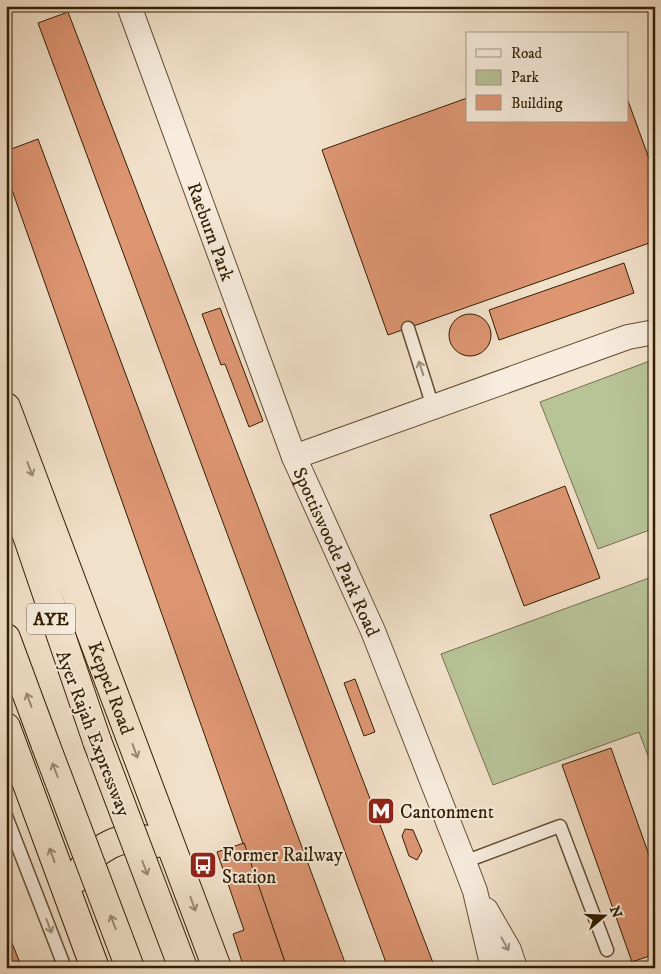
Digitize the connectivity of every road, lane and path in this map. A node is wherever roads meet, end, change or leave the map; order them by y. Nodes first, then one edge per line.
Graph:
1 (129, 6) edge
2 (655, 313) edge
3 (408, 328) dead end
4 (655, 332) edge
5 (628, 338) junction
6 (6, 407) edge
7 (433, 408) junction
8 (294, 457) junction
9 (6, 474) edge
10 (6, 498) edge
11 (6, 638) edge
12 (6, 727) edge
13 (96, 741) junction
14 (6, 816) edge
15 (176, 858) junction
16 (464, 862) junction
17 (475, 891) junction
18 (69, 901) junction
19 (606, 950) dead end
20 (64, 968) edge
21 (95, 968) edge
22 (130, 968) edge
23 (183, 968) edge
24 (217, 968) edge
25 (493, 968) edge
26 (515, 968) edge

1 - 8 street, Raeburn Park
2 - 5 street, Spottiswoode Park Road
7 -> 3 lane
4 - 5 street, Spottiswoode Park Road
5 - 7 street, Spottiswoode Park Road
6 -> 15 highway, Keppel Road
7 - 8 street, Spottiswoode Park Road
8 - 16 street, Spottiswoode Park Road
9 - 13 highway
10 - 13 highway, Ayer Rajah Expressway / AYE
22 -> 11 highway, AYE, bridge
18 -> 12 highway
13 -> 23 highway, Ayer Rajah Expressway / AYE, bridge
14 -> 20 lane
15 - 18 highway
15 -> 24 highway, Keppel Road
16 - 17 street, Spottiswoode Park Road
16 - 19 lane
17 - 25 street, Spottiswoode Park Road
17 -> 26 street, Spottiswoode Park Road
18 - 21 highway

